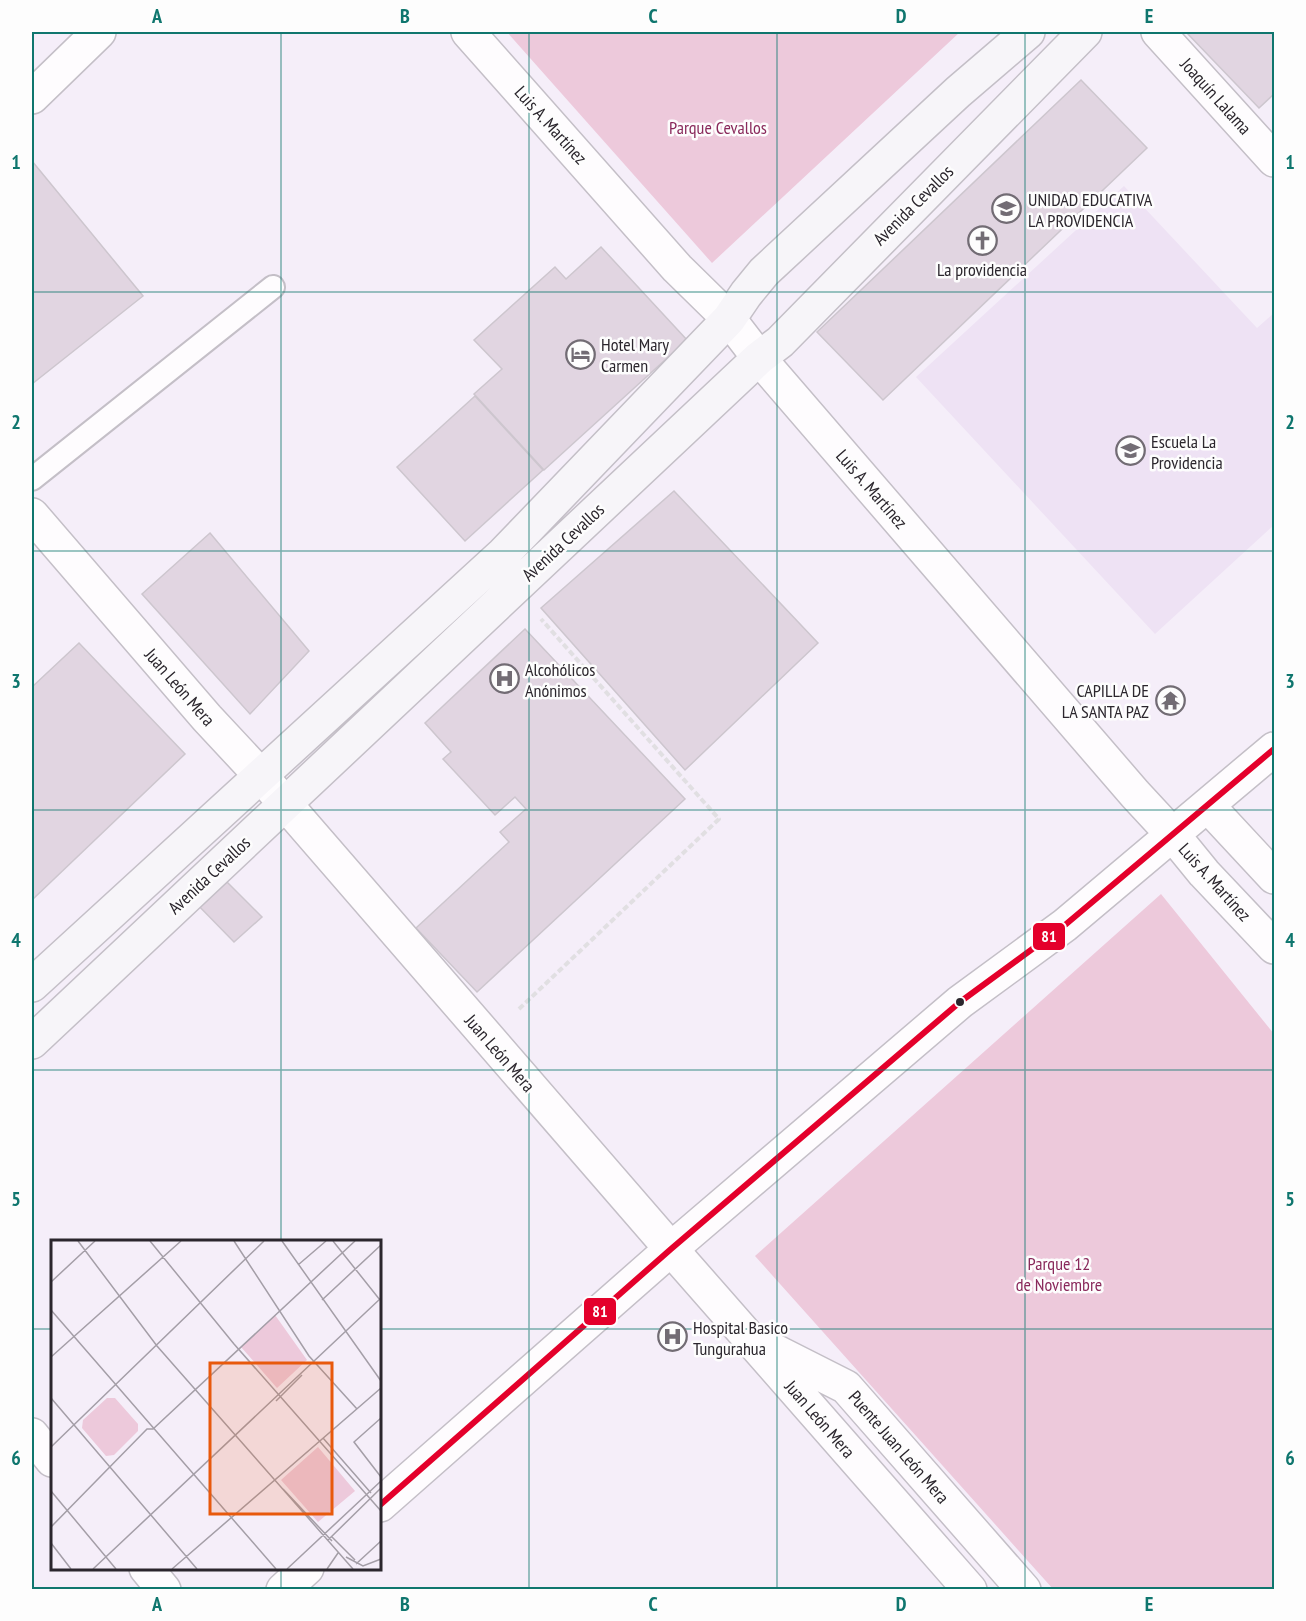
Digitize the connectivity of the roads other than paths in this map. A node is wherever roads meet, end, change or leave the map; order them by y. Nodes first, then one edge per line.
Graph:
1 (99, 32) edge
2 (468, 32) edge
3 (1028, 32) edge
4 (1085, 32) edge
5 (1158, 32) edge
6 (32, 97) edge
7 (1275, 160) edge
8 (273, 286) dead end
9 (729, 319) junction
10 (759, 358) junction
11 (32, 479) edge
12 (32, 515) edge
13 (1275, 749) edge
14 (262, 777) junction
15 (284, 804) junction
16 (1208, 806) junction
17 (1173, 835) junction
18 (1275, 877) edge
19 (1275, 947) edge
20 (32, 985) edge
21 (32, 1042) edge
22 (670, 1250) junction
23 (748, 1337) junction
24 (32, 1435) edge
25 (51, 1459) edge
26 (381, 1504) edge
27 (147, 1570) edge
28 (306, 1570) edge
29 (164, 1590) edge
30 (283, 1590) edge
31 (970, 1590) edge
32 (1024, 1590) edge

1 - 6 street
2 - 9 street, Luis A. Martínez
3 - 9 main road, Avenida Cevallos
4 - 10 main road, Avenida Cevallos
5 - 7 street, Joaquín Lalama
8 - 11 lane
9 - 10 street, Luis A. Martínez
9 - 14 main road, Avenida Cevallos
10 - 15 main road, Avenida Cevallos
10 - 17 street, Luis A. Martínez
12 - 14 street, Juan León Mera
13 - 16 street
14 - 15 street, Juan León Mera
14 - 20 main road, Avenida Cevallos
15 - 21 main road, Avenida Cevallos
15 - 22 street, Juan León Mera
16 - 17 street
16 - 18 street
17 - 19 street, Luis A. Martínez
17 - 22 street
22 - 23 street, Juan León Mera
22 - 26 street
23 - 31 street, Juan León Mera
23 - 32 street, Puente Juan León Mera
24 - 25 street
27 - 29 street
28 - 30 street

